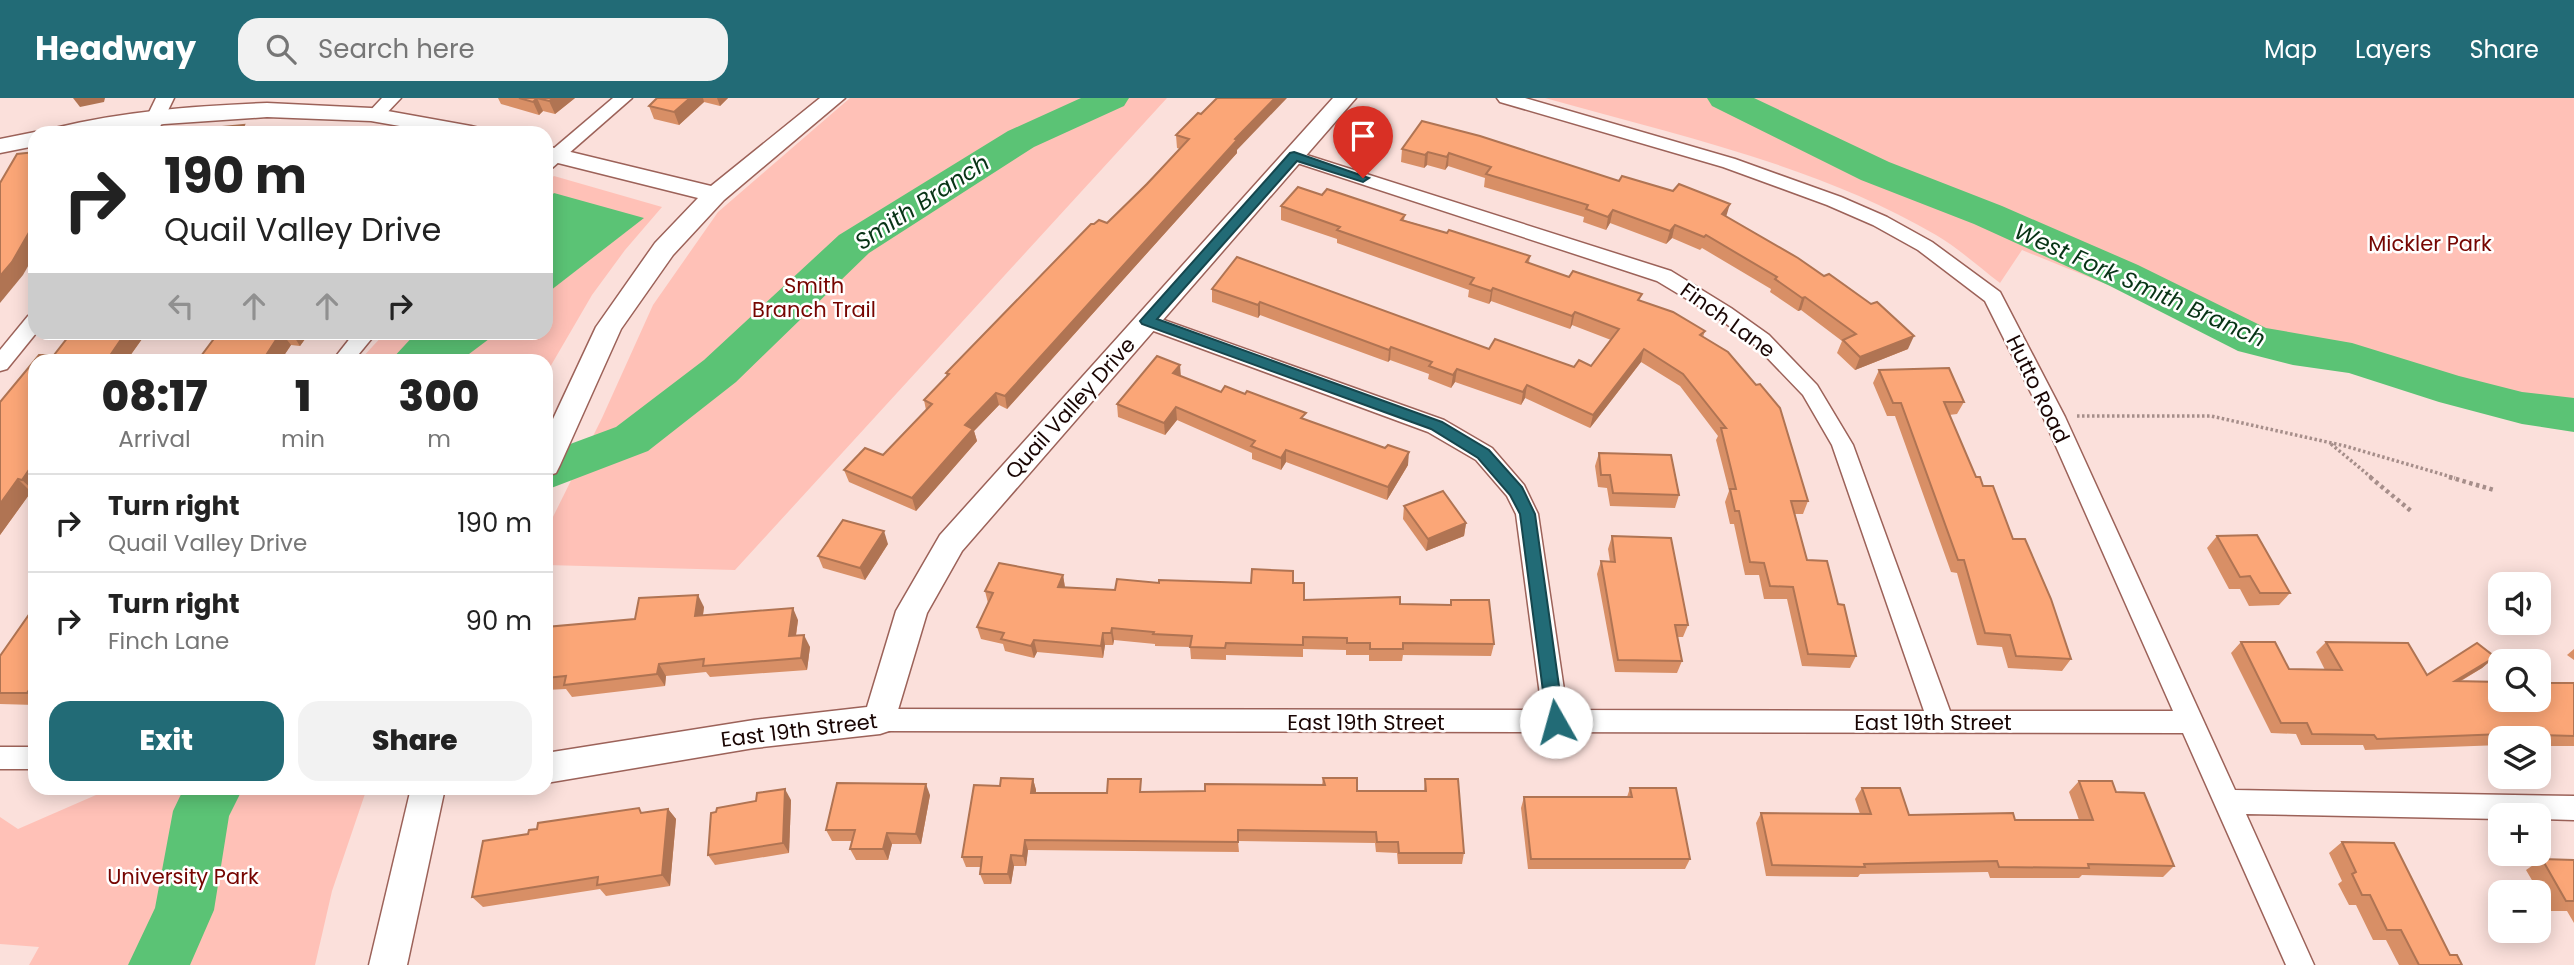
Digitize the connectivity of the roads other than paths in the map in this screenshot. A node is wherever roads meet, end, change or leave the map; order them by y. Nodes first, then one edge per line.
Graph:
1 (165, 98) edge
2 (623, 98) edge
3 (834, 98) edge
4 (1345, 98) edge
5 (1506, 98) edge
6 (384, 106) edge
7 (151, 126) edge
8 (445, 126) edge
9 (28, 140) edge
10 (0, 146) edge
11 (553, 155) edge
12 (1294, 156) junction
13 (553, 159) edge
14 (715, 195) junction
15 (1147, 321) junction
16 (28, 330) edge
17 (360, 340) edge
18 (348, 354) edge
19 (0, 364) edge
20 (553, 450) edge
21 (880, 720) junction
22 (1556, 722) junction
23 (1941, 722) junction
24 (2189, 722) junction
25 (0, 758) edge
26 (28, 758) edge
27 (553, 767) edge
28 (426, 795) edge
29 (2227, 802) junction
30 (2574, 808) edge
31 (388, 965) edge
32 (2300, 965) edge

1 - 7 street
2 - 11 street
3 - 14 street
4 - 12 street, Quail Valley Drive
5 - 24 street, Hutto Road
6 - 7 street
6 - 8 street
9 - 10 street
12 - 15 street, Quail Valley Drive
12 - 23 street, Finch Lane
13 - 14 street
14 - 20 street
15 - 21 street, Quail Valley Drive
15 - 22 street
16 - 19 street
17 - 18 street
21 - 22 street, East 19th Street
21 - 27 street, East 19th Street
22 - 23 street, East 19th Street
23 - 24 street, East 19th Street
24 - 29 street, Hutto Road
25 - 26 street
28 - 31 street
29 - 30 street
29 - 32 street, Hutto Road

